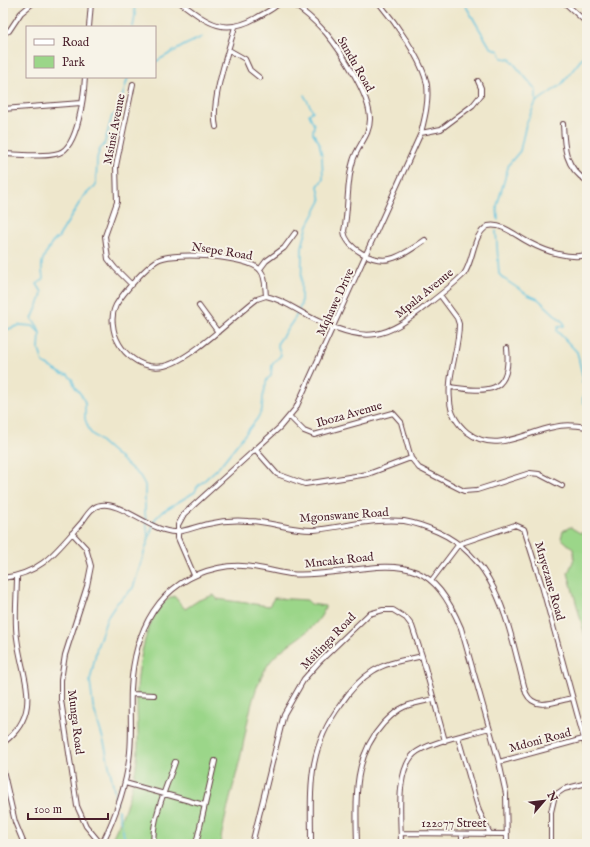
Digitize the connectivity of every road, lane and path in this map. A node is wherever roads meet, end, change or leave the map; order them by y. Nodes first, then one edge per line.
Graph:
1 (33, 3) edge
2 (91, 3) edge
3 (181, 3) edge
4 (279, 3) edge
5 (291, 3) edge
6 (379, 3) edge
7 (565, 3) edge
8 (587, 23) edge
9 (88, 26) edge
10 (235, 27) junction
11 (3, 33) edge
12 (229, 50) junction
13 (85, 78) edge
14 (260, 78) dead end
15 (478, 81) dead end
16 (133, 84) dead end
17 (81, 103) junction
18 (3, 109) edge
19 (563, 124) dead end
20 (216, 127) dead end
21 (421, 133) junction
22 (3, 154) edge
23 (587, 181) edge
24 (294, 233) dead end
25 (425, 240) dead end
26 (367, 255) junction
27 (587, 255) edge
28 (260, 269) junction
29 (132, 285) junction
30 (440, 295) junction
31 (266, 296) junction
32 (199, 306) dead end
33 (334, 327) junction
34 (218, 332) junction
35 (507, 348) dead end
36 (450, 387) junction
37 (290, 417) junction
38 (587, 427) edge
39 (255, 449) junction
40 (412, 458) junction
41 (562, 486) dead end
42 (177, 532) junction
43 (72, 533) junction
44 (459, 544) junction
45 (194, 575) junction
46 (17, 576) junction
47 (3, 578) edge
48 (431, 581) junction
49 (422, 656) junction
50 (131, 694) junction
51 (154, 695) dead end
52 (572, 698) junction
53 (434, 699) junction
54 (490, 728) junction
55 (458, 737) junction
56 (586, 738) edge
57 (446, 741) junction
58 (3, 743) edge
59 (587, 750) edge
60 (215, 761) dead end
61 (175, 762) dead end
62 (499, 762) junction
63 (3, 770) edge
64 (125, 782) junction
65 (587, 783) edge
66 (165, 794) junction
67 (204, 805) junction
68 (401, 833) junction
69 (462, 834) junction
70 (490, 834) junction
71 (507, 834) junction
72 (24, 844) edge
73 (101, 844) edge
74 (154, 844) edge
75 (196, 844) edge
76 (252, 844) edge
77 (311, 844) edge
78 (356, 844) edge
79 (401, 844) edge
80 (462, 844) edge
81 (507, 844) edge
82 (551, 844) edge

1 - 11 street
2 - 9 street
3 - 10 street
4 - 10 street
5 - 26 street, Sundu Road
6 - 21 street, Mqhawe Drive
7 - 8 street
10 - 12 street
12 - 14 street
12 - 20 street
13 - 17 street
15 - 21 street
16 - 29 street, Msinsi Avenue
17 - 18 street
17 - 22 street
19 - 23 street
21 - 26 street, Mqhawe Drive
24 - 28 street
25 - 26 street, Sundu Road
26 - 33 street, Mqhawe Drive
27 - 30 street, Mpala Avenue
28 - 29 street, Nsepe Road
28 - 31 street, Nsepe Road
29 - 34 street, Nsepe Road
30 - 33 street, Mpala Avenue
30 - 36 street
31 - 33 street
31 - 34 street, Nsepe Road
32 - 34 street
33 - 37 street, Mqhawe Drive
35 - 36 street
36 - 38 street
37 - 39 street, Mqhawe Drive
37 - 40 street, Iboza Avenue
39 - 40 street
39 - 42 street, Mqhawe Drive
40 - 41 street
42 - 43 street
42 - 44 street, Mgonswane Road
42 - 45 street
43 - 46 street
43 - 73 street, Munga Road
44 - 48 street
44 - 52 street, Mgonswane Road
44 - 52 street, Mnyezane Road
45 - 48 street, Mncaka Road
45 - 50 street, Mncaka Road
46 - 47 street
46 - 58 street
48 - 54 street, Mncaka Road
49 - 53 street, Msilinga Road
49 - 76 street, Msilinga Road
49 - 77 street
50 - 51 street
50 - 64 street, Mncaka Road
52 - 56 street, Mnyezane Road
53 - 57 street, Msilinga Road
53 - 78 street
54 - 55 street
54 - 62 street, Mncaka Road
55 - 57 street
55 - 70 street
56 - 59 street, Mnyezane Road
56 - 62 street, Mdoni Road
57 - 68 street
60 - 67 street
61 - 66 street
62 - 71 street, Mncaka Road
63 - 72 street
64 - 66 street
64 - 73 street, Mncaka Road
65 - 82 street
66 - 67 street
66 - 74 street
67 - 75 street
68 - 69 street, 122077 Street
68 - 79 street
69 - 70 street, 122077 Street
69 - 80 street
70 - 71 street, 122077 Street
71 - 81 street, Mncaka Road

